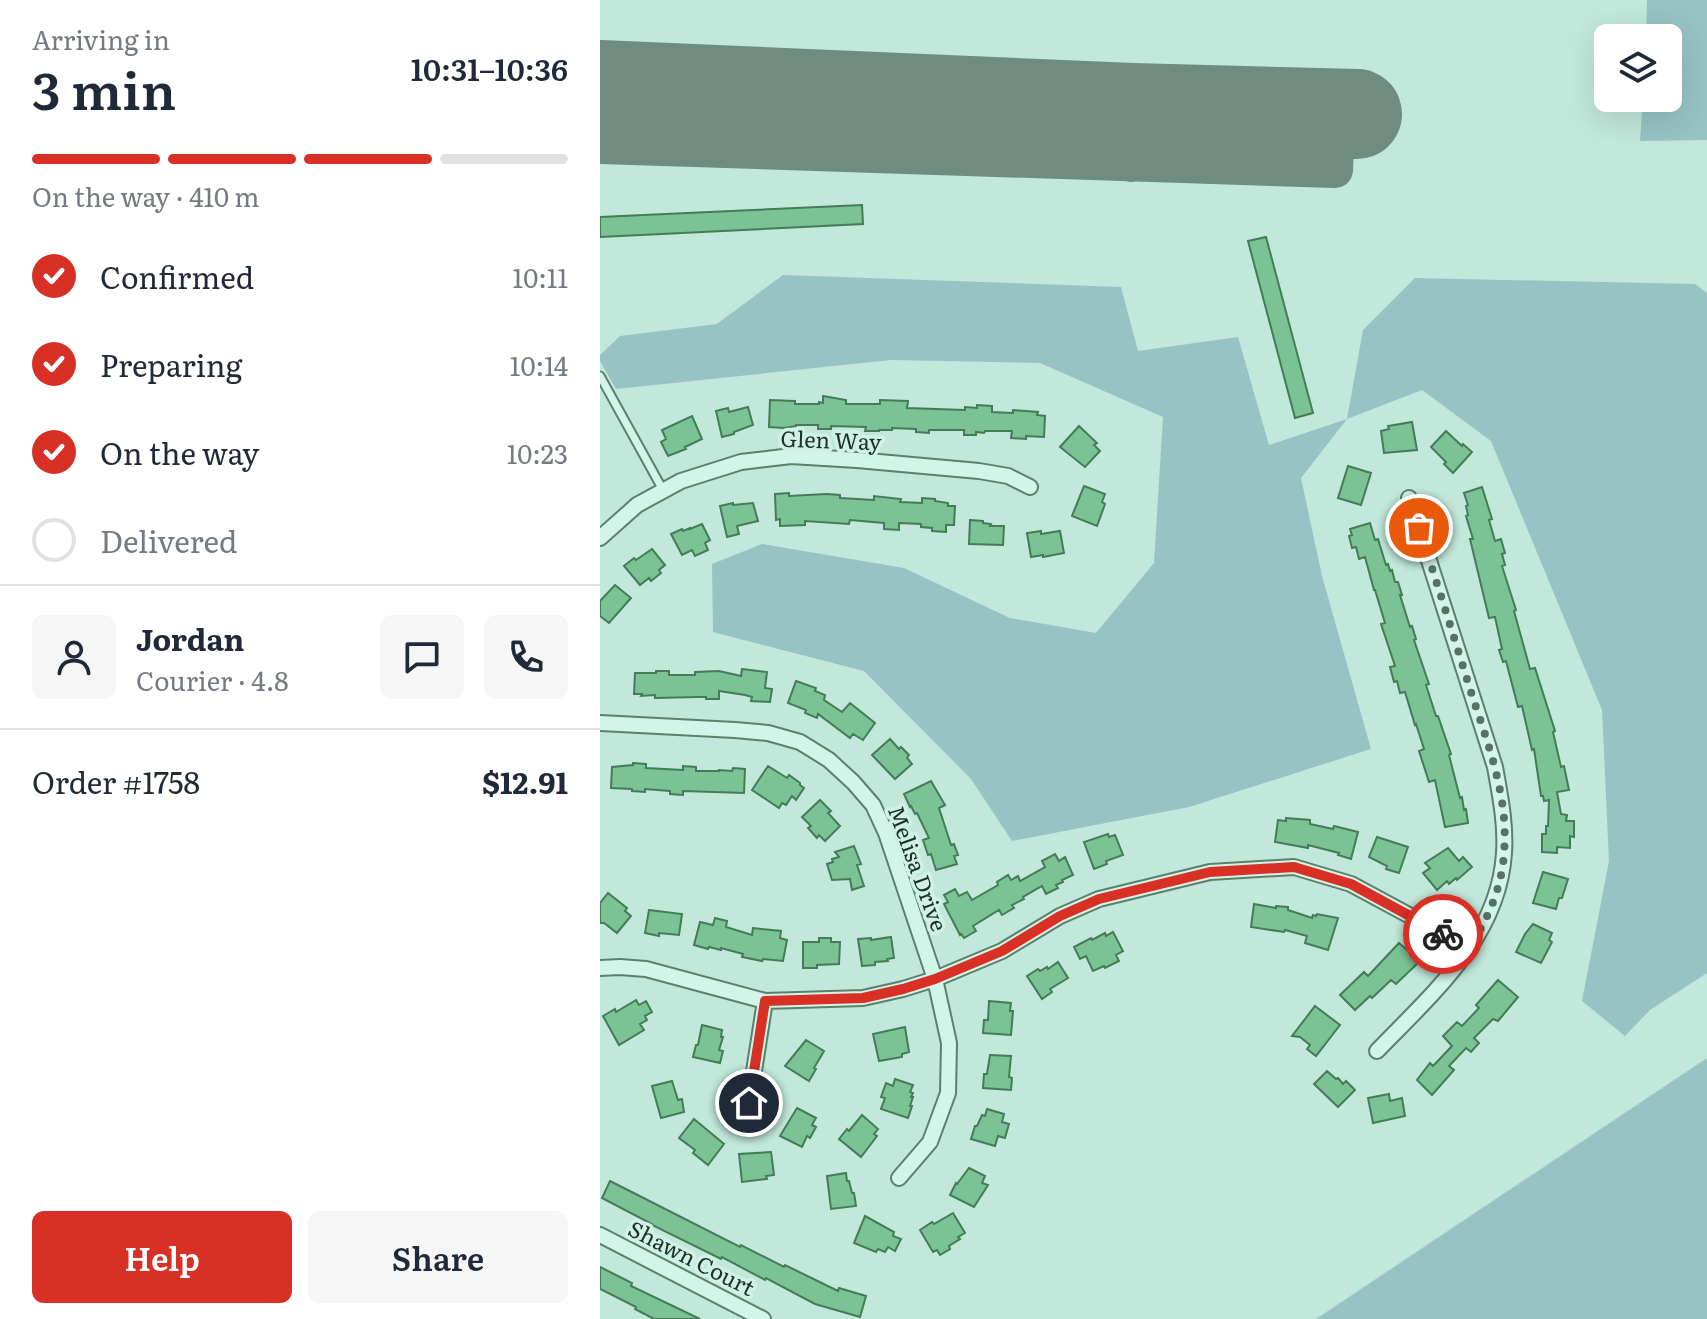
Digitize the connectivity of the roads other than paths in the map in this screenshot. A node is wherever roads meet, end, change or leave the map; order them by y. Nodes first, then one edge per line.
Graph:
1 (600, 376) edge
2 (1030, 487) dead end
3 (663, 490) junction
4 (1409, 498) dead end
5 (600, 538) edge
6 (600, 723) edge
7 (1468, 950) junction
8 (600, 968) edge
9 (935, 979) junction
10 (765, 1001) junction
11 (1377, 1051) dead end
12 (749, 1103) dead end
13 (899, 1178) dead end
14 (600, 1235) edge
15 (763, 1319) edge

1 - 3 lane
2 - 3 street, Glen Way
3 - 5 street, Glen Way
4 - 7 street
6 - 9 street, Melisa Drive
7 - 9 street
7 - 11 street
8 - 10 street
9 - 10 street
9 - 13 street, Melisa Drive
10 - 12 street
14 - 15 street, Shawn Court

